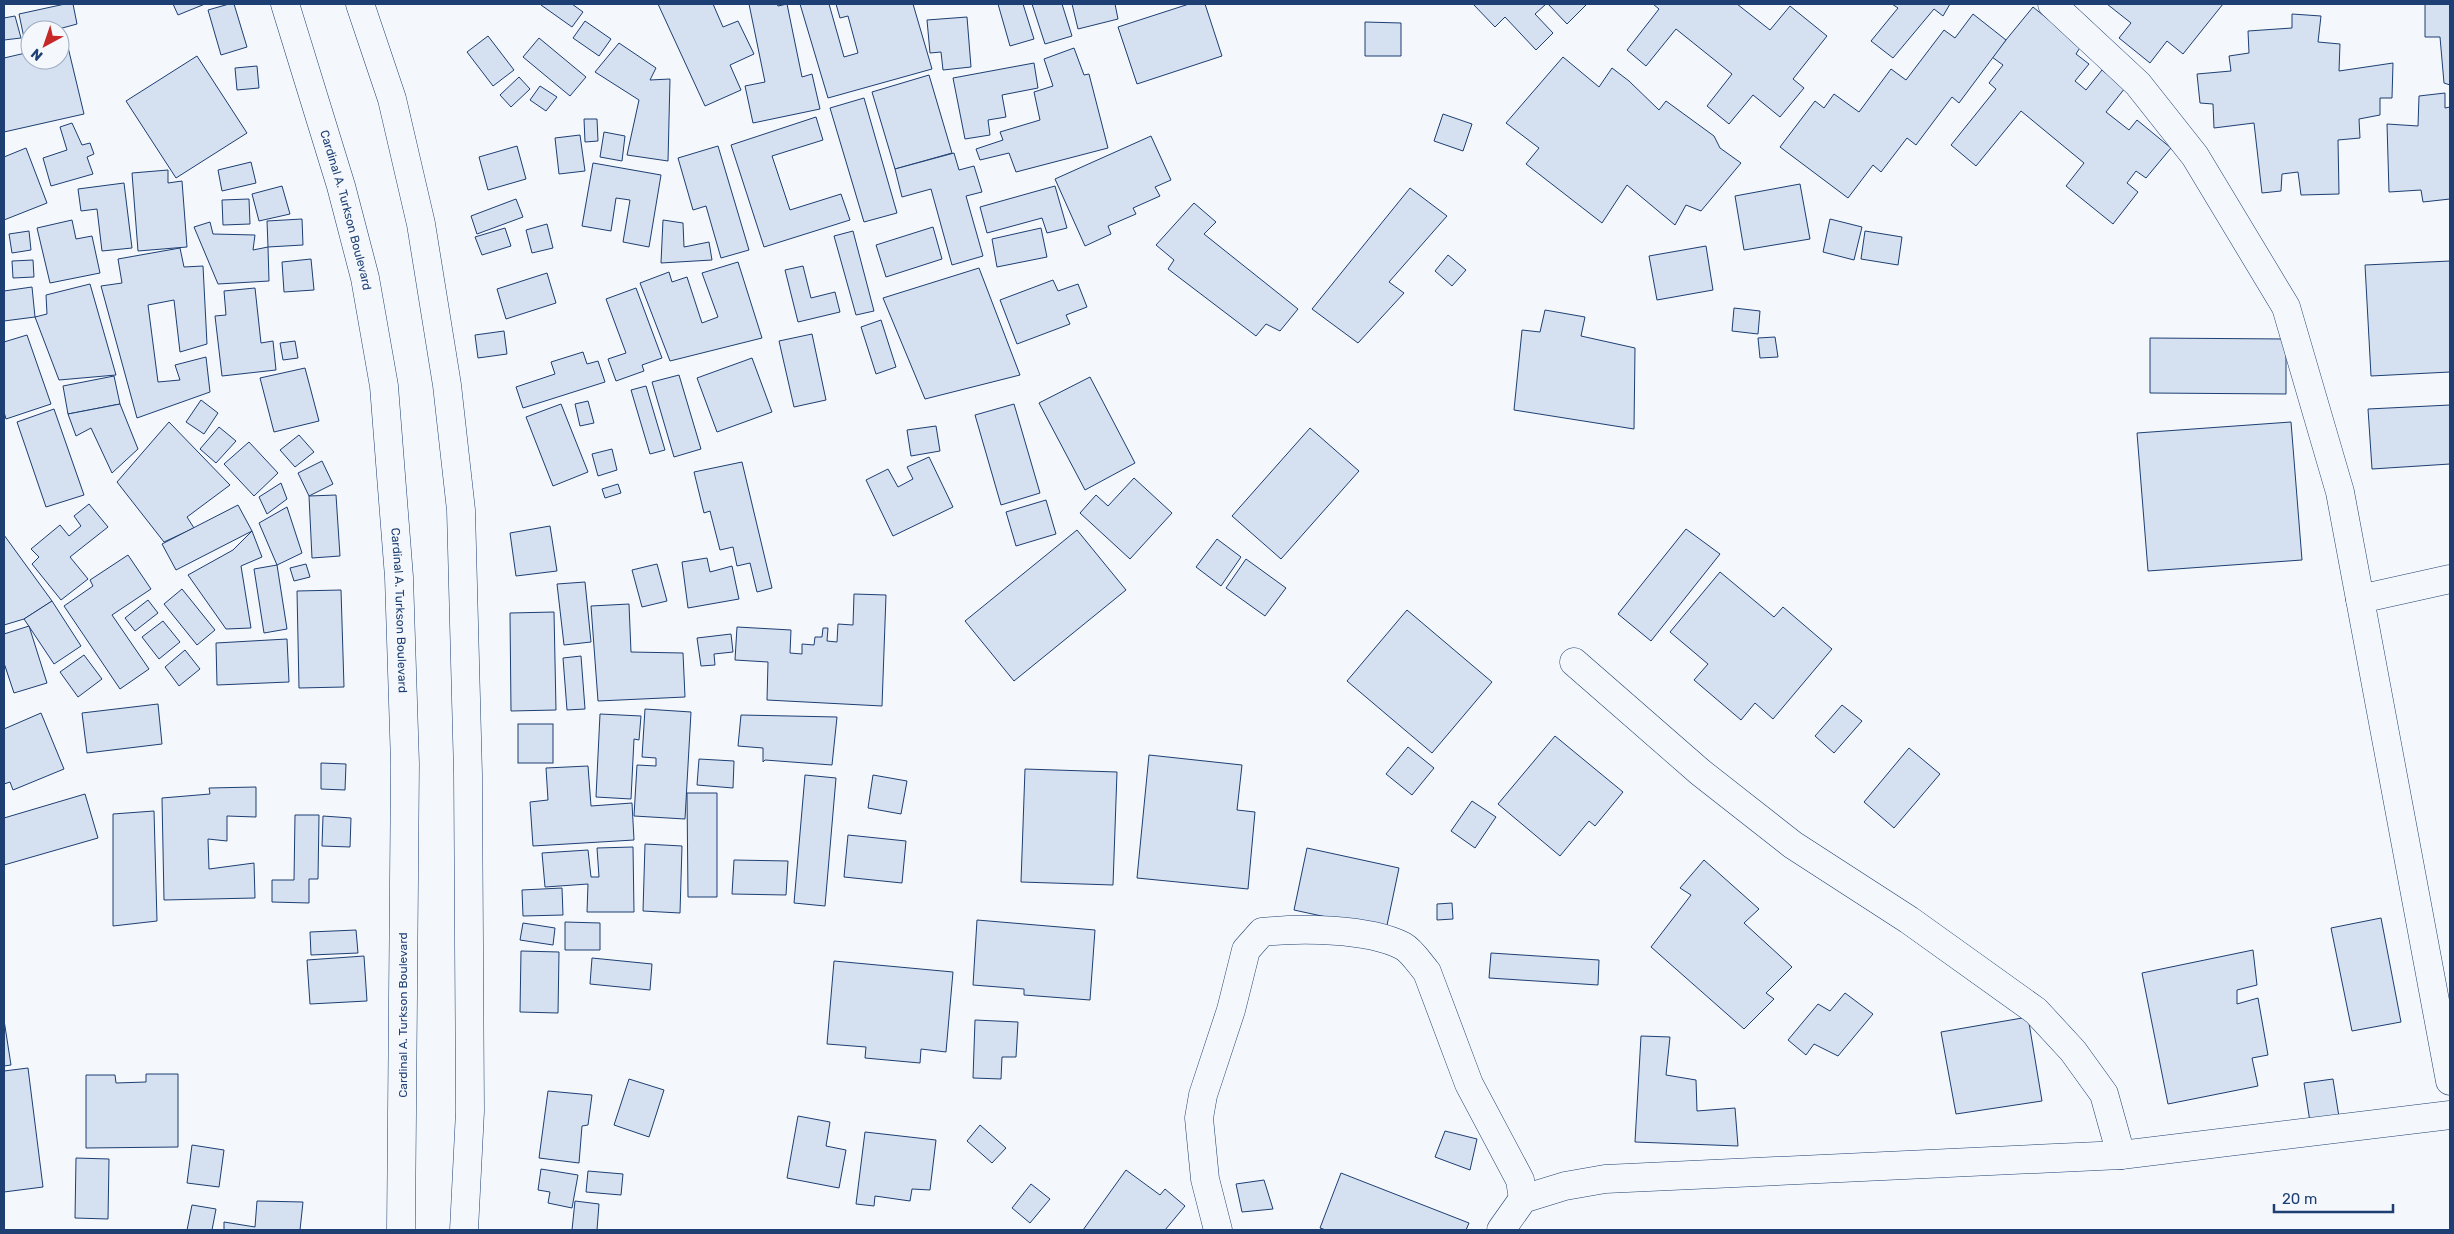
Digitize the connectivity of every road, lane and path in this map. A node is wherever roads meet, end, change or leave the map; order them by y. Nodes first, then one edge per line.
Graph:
1 (285, 4) edge
2 (360, 4) edge
3 (2052, 4) edge
4 (2450, 579) edge
5 (2360, 599) junction
6 (1574, 662) dead end
7 (2450, 1081) edge
8 (2450, 1115) edge
9 (2121, 1154) junction
10 (1522, 1199) junction
11 (401, 1230) edge
12 (464, 1230) edge
13 (1218, 1230) edge
14 (1501, 1230) edge

1 - 11 street, Cardinal A. Turkson Boulevard
2 - 12 street
3 - 5 street
4 - 5 street
5 - 7 street
6 - 9 street
8 - 9 street
9 - 10 street
10 - 13 street
10 - 14 street

